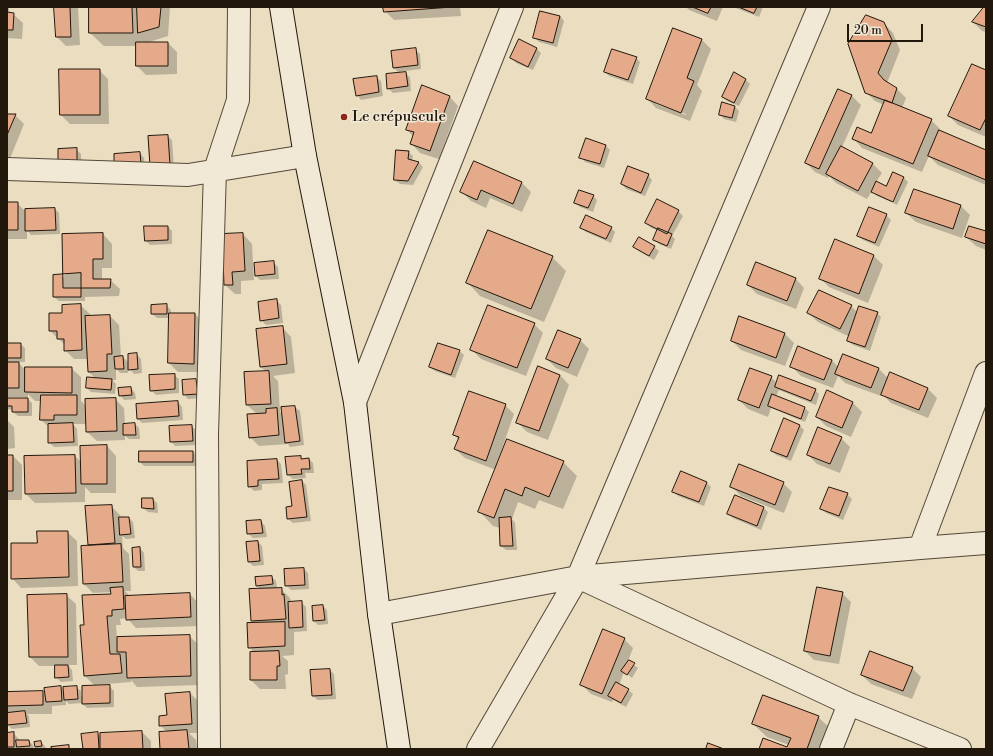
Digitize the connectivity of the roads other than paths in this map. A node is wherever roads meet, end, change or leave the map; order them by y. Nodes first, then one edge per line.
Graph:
1 (239, 7) edge
2 (281, 7) edge
3 (512, 7) edge
4 (819, 7) edge
5 (305, 156) junction
6 (7, 168) edge
7 (215, 170) junction
8 (986, 373) edge
9 (355, 402) junction
10 (986, 543) edge
11 (920, 548) junction
12 (578, 577) junction
13 (378, 614) junction
14 (849, 704) junction
15 (209, 749) edge
16 (399, 749) edge
17 (478, 749) edge
18 (831, 749) edge
19 (960, 749) edge

1 - 7 street
2 - 5 street
3 - 9 street
4 - 12 street
5 - 7 street
5 - 9 street
6 - 7 street
7 - 15 street
8 - 11 street
9 - 13 street
10 - 11 street
11 - 12 street
12 - 13 street
12 - 14 street
12 - 17 street
13 - 16 street
14 - 18 street
14 - 19 street

